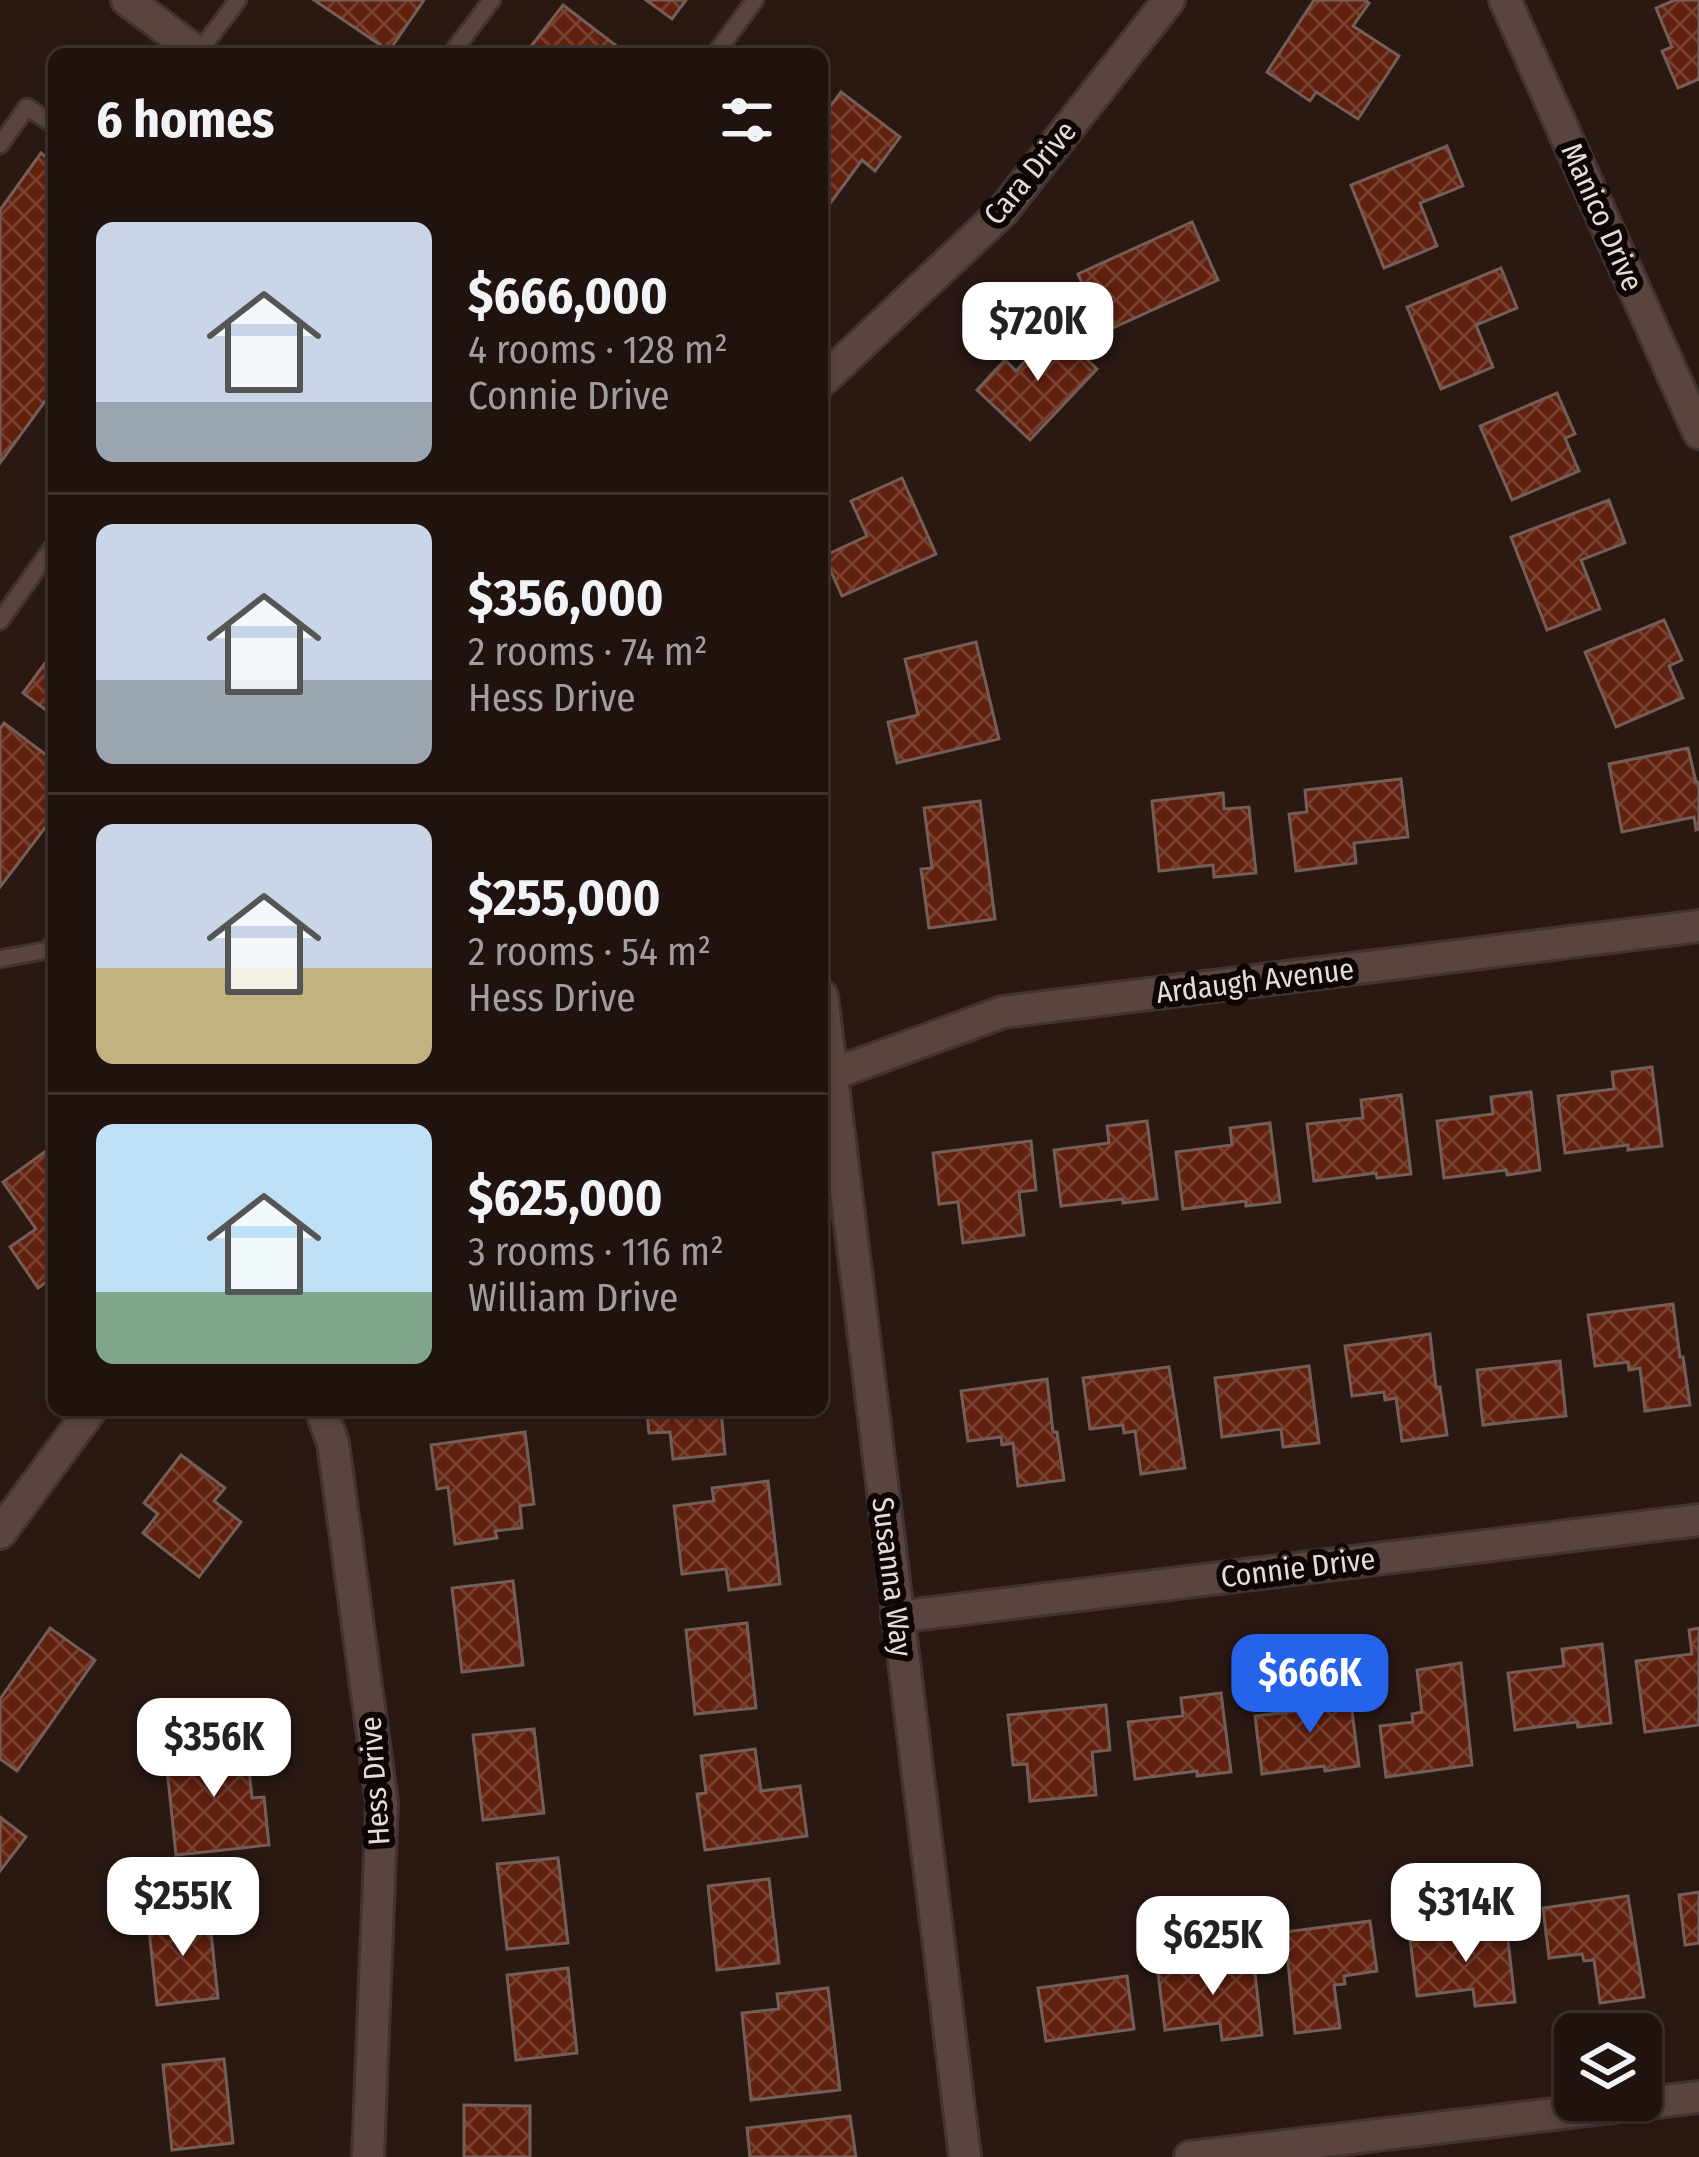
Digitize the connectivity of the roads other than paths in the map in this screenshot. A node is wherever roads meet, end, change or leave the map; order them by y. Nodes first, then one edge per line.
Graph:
1 (127, 0) edge
2 (238, 0) edge
3 (492, 0) edge
4 (755, 0) edge
5 (1169, 0) edge
6 (1505, 0) edge
7 (190, 48) edge
8 (202, 48) edge
9 (456, 48) edge
10 (719, 48) edge
11 (48, 121) edge
12 (0, 145) edge
13 (828, 375) edge
14 (1699, 433) edge
15 (48, 553) edge
16 (0, 621) edge
17 (1699, 926) edge
18 (48, 950) edge
19 (0, 958) edge
20 (828, 1075) edge
21 (828, 1091) edge
22 (87, 1416) edge
23 (323, 1416) edge
24 (1699, 1520) edge
25 (0, 1533) edge
26 (897, 1617) junction
27 (1699, 2097) edge
28 (368, 2157) edge
29 (964, 2157) edge
30 (1190, 2157) edge

1 - 7 street
2 - 8 lane
3 - 9 lane
4 - 10 lane
5 - 13 street, Cara Drive
6 - 14 street, Manico Drive
11 - 12 lane
15 - 16 lane
17 - 20 street, Ardaugh Avenue
18 - 19 lane
21 - 26 street, Susanna Way
22 - 25 street
23 - 28 street, Hess Drive
24 - 26 street, Connie Drive
26 - 29 street, Susanna Way
27 - 30 street

